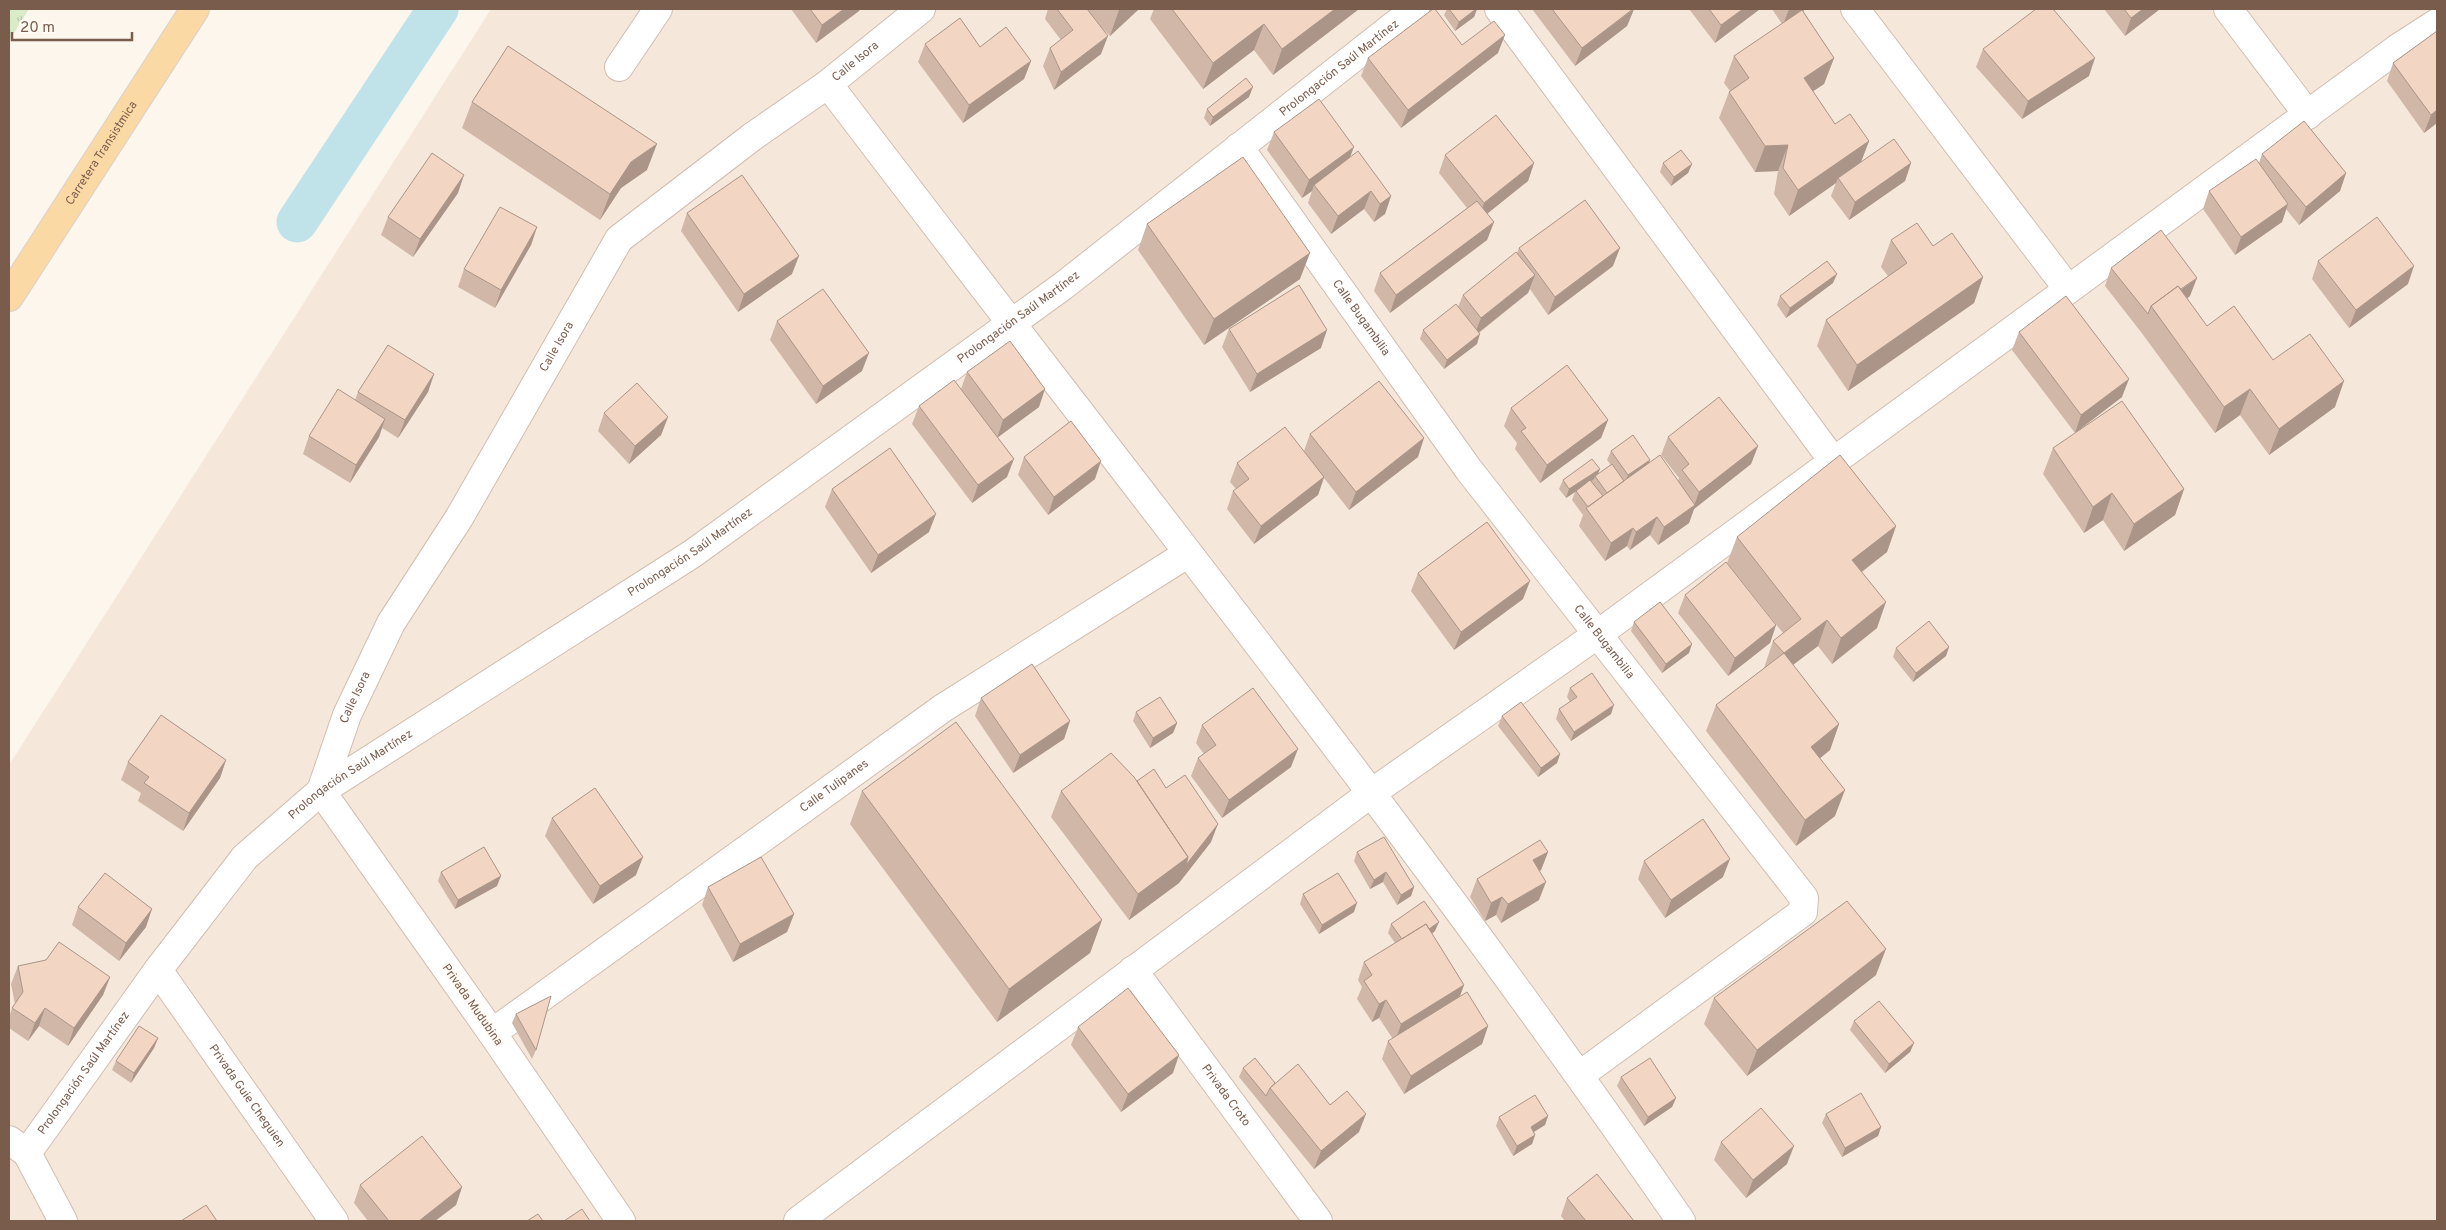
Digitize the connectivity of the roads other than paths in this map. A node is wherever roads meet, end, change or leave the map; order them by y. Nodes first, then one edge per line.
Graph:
1 (195, 9) edge
2 (658, 9) edge
3 (921, 9) edge
4 (1499, 9) edge
5 (1855, 9) edge
6 (2228, 9) edge
7 (1410, 10) edge
8 (2437, 23) edge
9 (619, 67) dead end
10 (828, 84) junction
11 (2308, 115) junction
12 (1239, 147) junction
13 (2068, 288) junction
14 (9, 297) edge
15 (1010, 324) junction
16 (1834, 462) junction
17 (1187, 554) junction
18 (1598, 634) junction
19 (321, 791) junction
20 (1370, 794) junction
21 (158, 970) junction
22 (1132, 970) junction
23 (492, 1034) junction
24 (1580, 1075) junction
25 (18, 1147) edge
26 (63, 1221) edge
27 (334, 1221) edge
28 (621, 1221) edge
29 (798, 1221) edge
30 (1318, 1221) edge
31 (1681, 1221) edge

1 - 14 main road, Carretera Transistmica
2 - 9 street
3 - 10 street, Calle Isora
4 - 16 street
5 - 13 street
6 - 11 street
7 - 12 street, Prolongación Saúl Martínez
8 - 11 street
10 - 15 street
10 - 19 street, Calle Isora
11 - 13 street
12 - 15 street, Prolongación Saúl Martínez
12 - 18 street, Calle Bugambilia
13 - 16 street
15 - 17 street
15 - 19 street, Prolongación Saúl Martínez
16 - 18 street
17 - 20 street
17 - 23 street, Calle Tulipanes
18 - 20 street
18 - 24 street, Calle Bugambilia
19 - 21 street, Prolongación Saúl Martínez
19 - 23 street, Privada Mudubina
20 - 22 street
20 - 24 street
21 - 25 street, Prolongación Saúl Martínez
21 - 27 street, Privada Guie Cheguien
22 - 29 street
22 - 30 street, Privada Croto
23 - 28 street, Privada Mudubina
24 - 31 street
25 - 26 street

